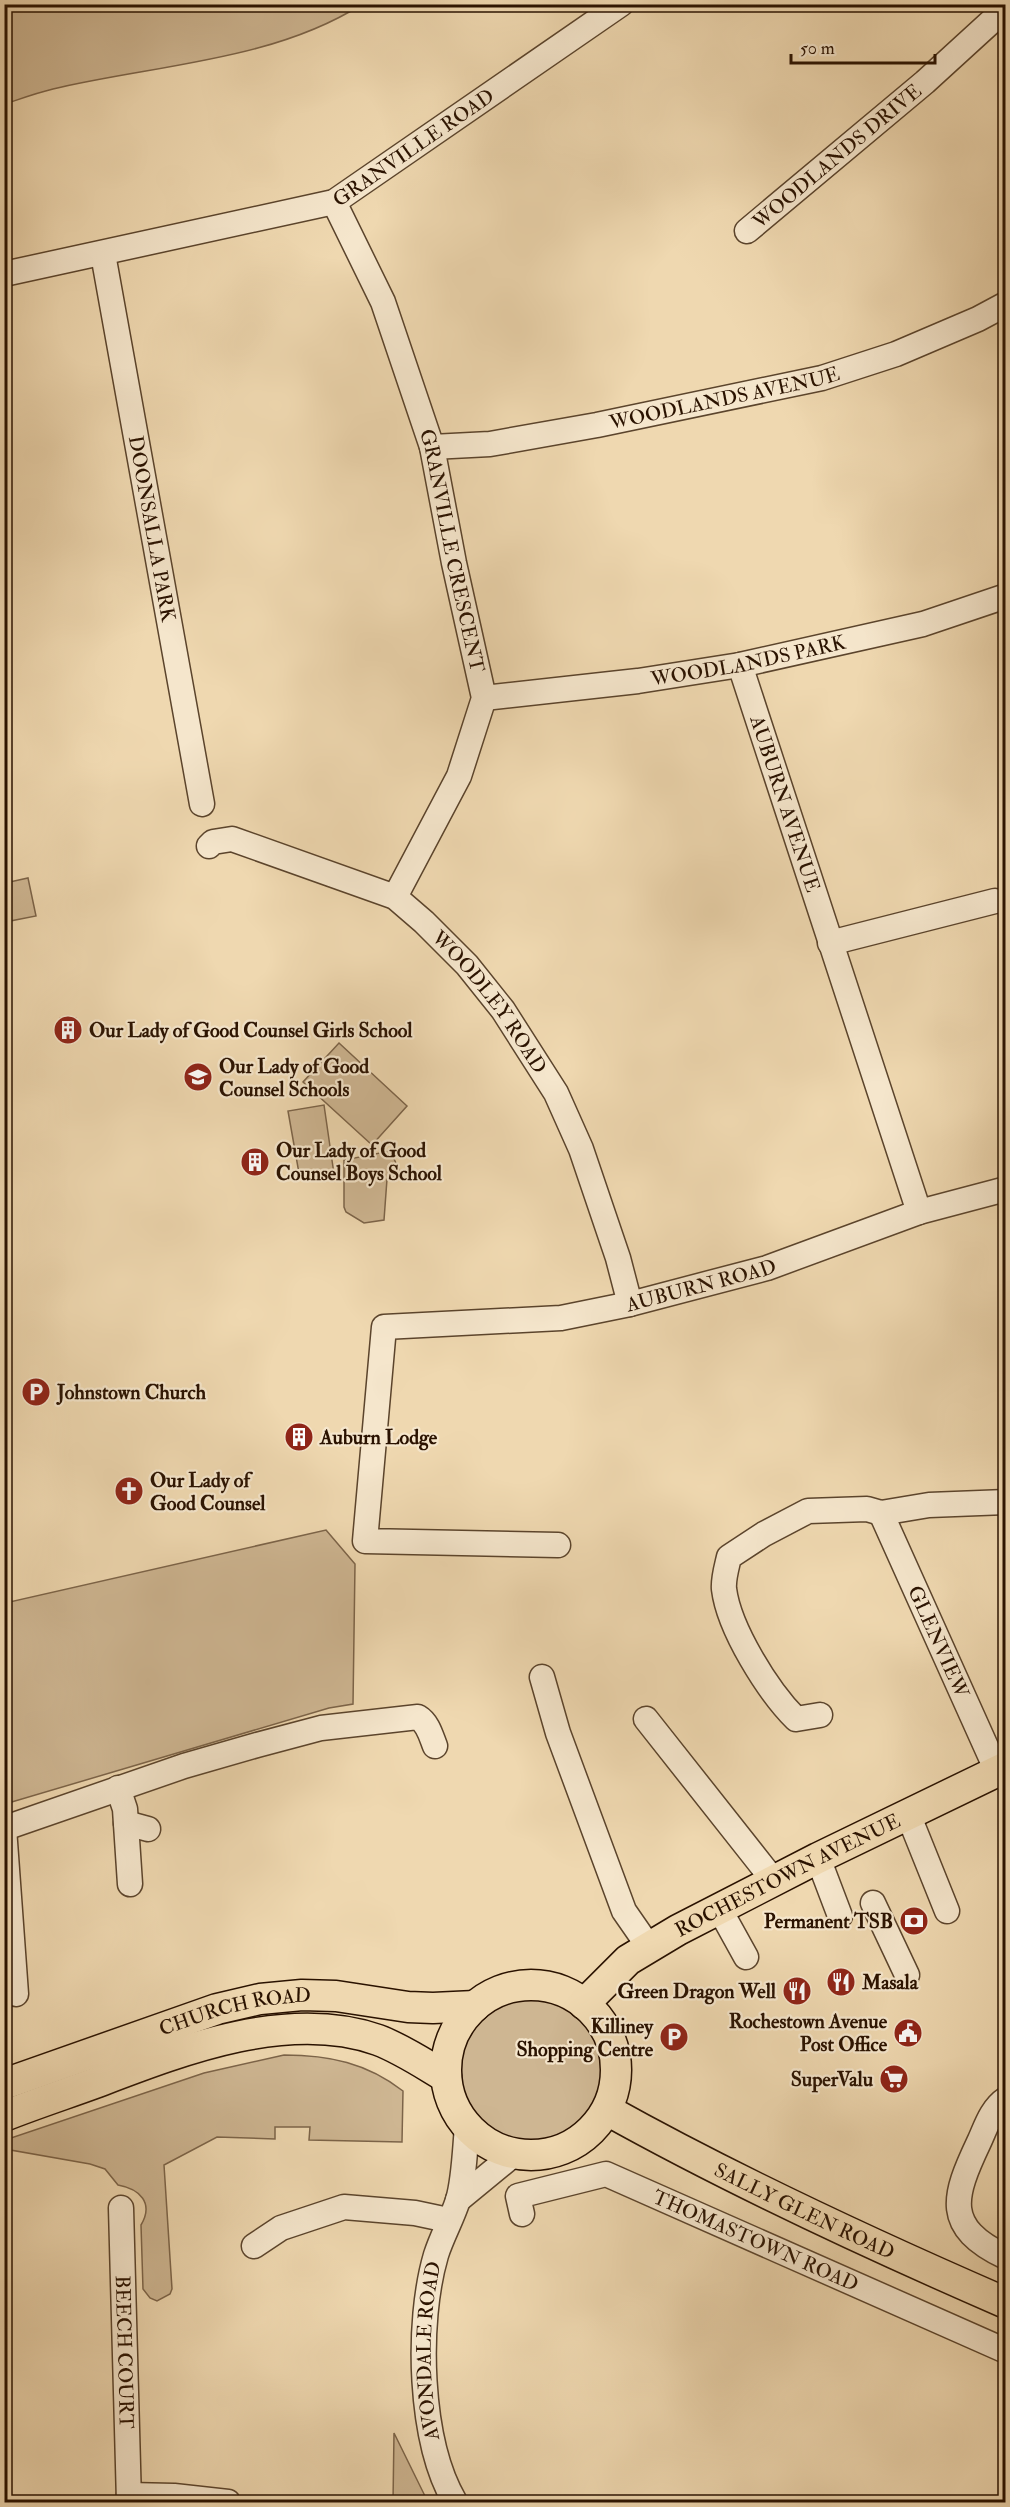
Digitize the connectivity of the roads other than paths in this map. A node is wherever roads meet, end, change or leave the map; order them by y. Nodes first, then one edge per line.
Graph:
1 (621, 4) edge
2 (1005, 8) edge
3 (334, 202) junction
4 (747, 231) dead end
5 (103, 254) junction
6 (4, 274) edge
7 (1005, 304) edge
8 (432, 447) junction
9 (1005, 596) edge
10 (740, 665) junction
11 (484, 698) junction
12 (202, 804) dead end
13 (211, 844) dead end
14 (395, 897) junction
15 (995, 902) dead end
16 (830, 943) junction
17 (1005, 1189) edge
18 (919, 1212) junction
19 (630, 1304) junction
20 (1005, 1502) edge
21 (881, 1513) junction
22 (558, 1545) dead end
23 (542, 1677) dead end
24 (819, 1715) dead end
25 (646, 1719) dead end
26 (435, 1746) dead end
27 (1001, 1769) edge
28 (118, 1788) junction
29 (908, 1814) junction
30 (5, 1828) edge
31 (818, 1858) junction
32 (774, 1881) junction
33 (130, 1884) dead end
34 (873, 1903) dead end
35 (720, 1910) junction
36 (947, 1911) dead end
37 (840, 1916) dead end
38 (649, 1947) junction
39 (746, 1957) dead end
40 (907, 1975) dead end
41 (16, 1994) dead end
42 (584, 2004) junction
43 (475, 2006) junction
44 (446, 2077) junction
45 (4, 2084) edge
46 (1005, 2099) edge
47 (607, 2110) junction
48 (4, 2116) edge
49 (467, 2127) junction
50 (514, 2154) junction
51 (121, 2208) dead end
52 (453, 2210) junction
53 (522, 2214) dead end
54 (254, 2246) dead end
55 (1005, 2257) edge
56 (1005, 2303) edge
57 (1005, 2351) edge
58 (449, 2498) edge
59 (129, 2499) edge
60 (228, 2502) edge

1 - 3 street, GRANVILLE ROAD
2 - 4 street, WOODLANDS DRIVE
3 - 5 street, GRANVILLE ROAD
3 - 8 street, GRANVILLE CRESCENT
5 - 6 street, GRANVILLE ROAD
5 - 12 street, DOONSALLA PARK
7 - 8 street, WOODLANDS AVENUE
8 - 11 street, GRANVILLE CRESCENT
9 - 10 street, WOODLANDS PARK
10 - 11 street, WOODLANDS PARK
10 - 16 street, AUBURN AVENUE
11 - 14 street, GRANVILLE CRESCENT
13 - 14 street, WOODLEY ROAD
14 - 19 street, WOODLEY ROAD
15 - 16 street
16 - 18 street, AUBURN AVENUE
17 - 18 street, AUBURN ROAD
18 - 19 street, AUBURN ROAD
19 - 22 street, AUBURN ROAD
20 - 21 street
21 - 24 street
21 - 27 street, GLENVIEW
23 - 38 street
25 - 32 street
26 - 28 street
27 - 29 main road, ROCHESTOWN AVENUE
28 - 30 street
28 - 33 street
29 - 31 main road, ROCHESTOWN AVENUE
29 - 36 street
30 - 41 street
31 - 32 main road, ROCHESTOWN AVENUE
31 - 37 street
32 - 35 main road, ROCHESTOWN AVENUE
34 - 40 street
35 - 38 main road, ROCHESTOWN AVENUE
35 - 39 street
38 - 42 main road, ROCHESTOWN AVENUE
42 - 43 main road
42 - 47 main road
43 - 44 main road
43 - 45 main road, CHURCH ROAD
44 - 48 main road, CHURCH ROAD
44 - 49 main road
46 - 55 street
47 - 50 main road
47 - 56 main road, SALLY GLEN ROAD
49 - 50 main road
49 - 52 street, AVONDALE ROAD
50 - 52 street
51 - 59 street, BEECH COURT
52 - 54 street
52 - 58 street, AVONDALE ROAD
53 - 57 street, THOMASTOWN ROAD
59 - 60 street, BEECH COURT

